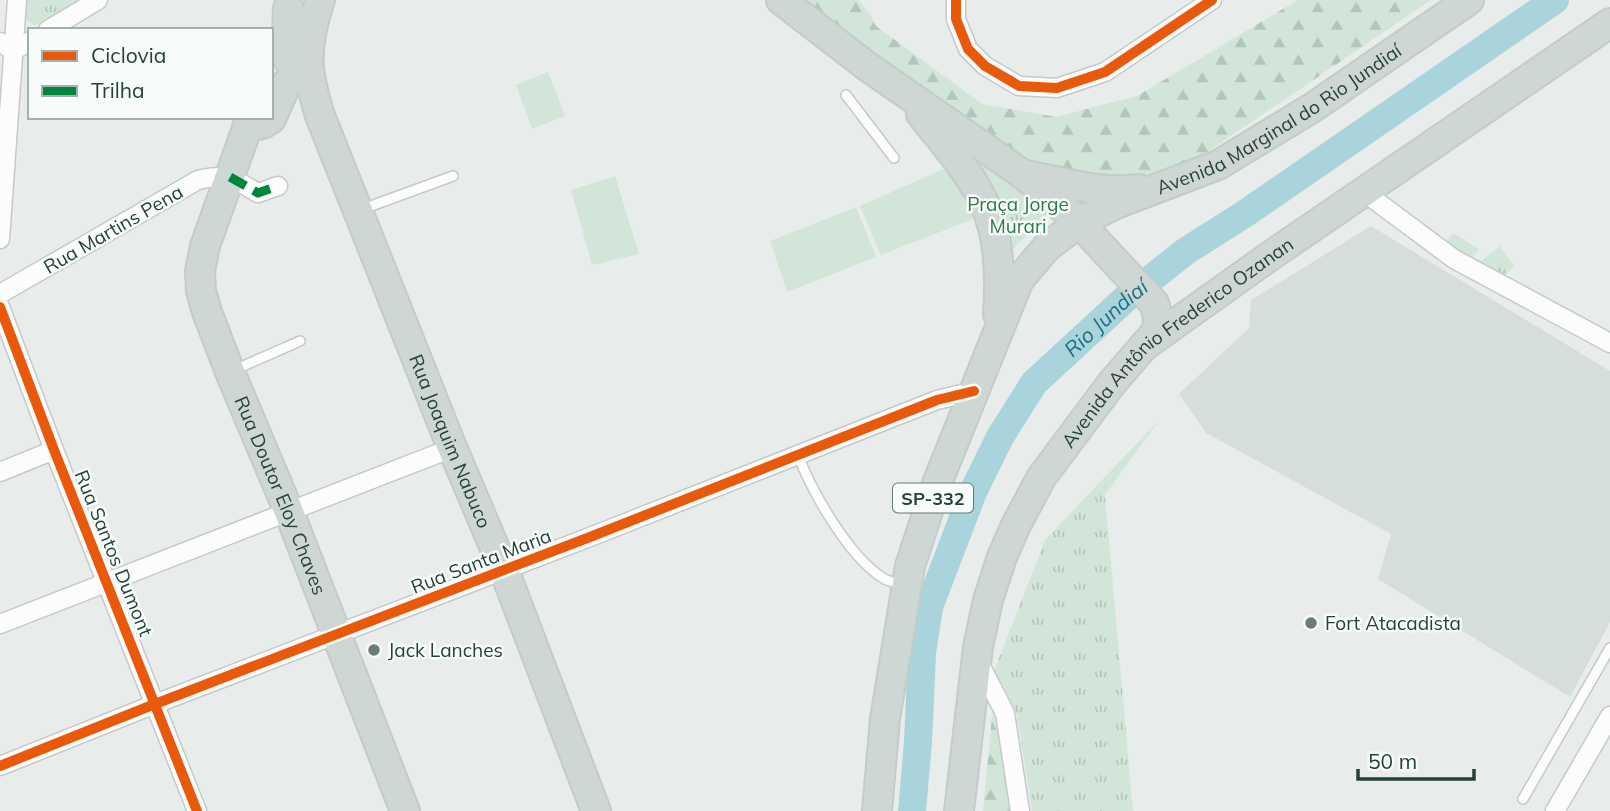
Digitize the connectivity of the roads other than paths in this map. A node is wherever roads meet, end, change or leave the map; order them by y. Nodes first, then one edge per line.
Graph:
1 (17, 0) edge
2 (97, 0) edge
3 (320, 0) edge
4 (781, 0) edge
5 (956, 0) edge
6 (1212, 0) edge
7 (1469, 0) edge
8 (290, 4) edge
9 (1610, 23) edge
10 (51, 28) edge
11 (28, 42) edge
12 (6, 47) edge
13 (273, 52) edge
14 (309, 73) junction
15 (904, 93) junction
16 (846, 95) dead end
17 (273, 114) edge
18 (271, 119) edge
19 (249, 122) edge
20 (894, 158) dead end
21 (1021, 173) junction
22 (453, 176) dead end
23 (230, 177) junction
24 (1170, 185) junction
25 (278, 186) dead end
26 (1364, 192) junction
27 (358, 211) junction
28 (1087, 231) junction
29 (0, 239) edge
30 (0, 295) edge
31 (0, 307) edge
32 (997, 334) junction
33 (300, 341) dead end
34 (1610, 343) edge
35 (1144, 346) junction
36 (230, 372) junction
37 (974, 390) junction
38 (452, 448) junction
39 (54, 450) junction
40 (798, 455) junction
41 (0, 472) edge
42 (289, 512) junction
43 (503, 570) junction
44 (107, 582) junction
45 (906, 586) junction
46 (0, 624) edge
47 (337, 634) junction
48 (1610, 648) edge
49 (977, 659) junction
50 (155, 704) junction
51 (1610, 716) edge
52 (0, 766) edge
53 (1523, 799) dead end
54 (197, 811) edge
55 (405, 811) edge
56 (596, 811) edge
57 (877, 811) edge
58 (959, 811) edge
59 (1020, 811) edge
60 (1555, 811) edge

1 - 12 street
2 - 10 street
3 - 14 main road
4 - 15 main road
5 - 6 street
7 - 24 main road, Avenida Marginal do Rio Jundiaí
8 - 13 main road
8 - 14 main road
9 - 26 main road, Avenida Antônio Frederico Ozanan
11 - 12 street
12 - 29 street
14 - 17 main road
14 - 27 main road, Rua Joaquim Nabuco
15 - 21 main road
15 - 32 main road
16 - 20 lane
18 - 19 main road
19 - 23 main road, Rua Doutor Eloy Chaves
21 - 24 main road
21 - 28 main road
22 - 27 lane
23 - 25 street
23 - 30 street, Rua Martins Pena
23 - 36 main road, Rua Doutor Eloy Chaves
24 - 28 main road, Avenida Marginal do Rio Jundiaí
26 - 34 street
26 - 35 main road, Avenida Antônio Frederico Ozanan
27 - 38 main road, Rua Joaquim Nabuco
28 - 32 main road, SP-332
28 - 35 main road
31 - 39 street, Rua Santos Dumont
32 - 37 main road, SP-332
33 - 36 lane
35 - 49 main road, Avenida Antônio Frederico Ozanan
36 - 42 main road, Rua Doutor Eloy Chaves
37 - 40 street, Rua Santa Maria
37 - 45 main road, SP-332
38 - 42 street
38 - 43 main road, Rua Joaquim Nabuco
39 - 41 street
39 - 44 street, Rua Santos Dumont
40 - 43 street, Rua Santa Maria
40 - 45 lane
42 - 44 street
42 - 47 main road, Rua Doutor Eloy Chaves
43 - 47 street, Rua Santa Maria
43 - 56 main road, Rua Joaquim Nabuco
44 - 46 street
44 - 50 street, Rua Santos Dumont
45 - 57 main road, SP-332
47 - 50 street, Rua Santa Maria
47 - 55 main road, Rua Doutor Eloy Chaves
48 - 53 lane
49 - 58 main road, Avenida Antônio Frederico Ozanan
49 - 59 street
50 - 52 street, Rua Santa Maria
50 - 54 street, Rua Santos Dumont
51 - 60 street

